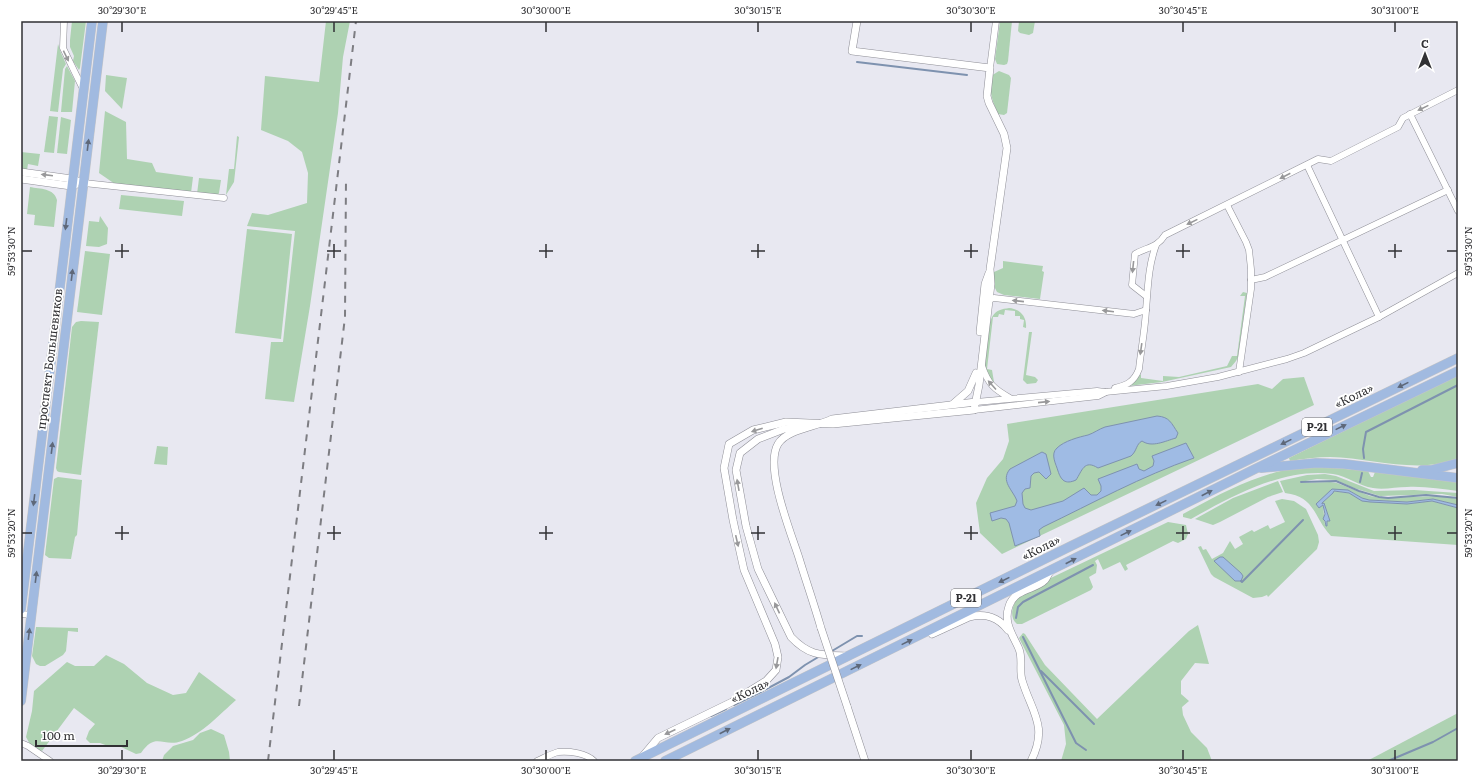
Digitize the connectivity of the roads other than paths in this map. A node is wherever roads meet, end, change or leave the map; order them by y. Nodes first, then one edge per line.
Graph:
1 (64, 21) edge
2 (92, 21) edge
3 (103, 21) edge
4 (857, 21) edge
5 (996, 21) edge
6 (90, 31) junction
7 (102, 33) junction
8 (990, 68) junction
9 (83, 89) junction
10 (1458, 90) edge
11 (1410, 114) junction
12 (1307, 165) junction
13 (21, 172) edge
14 (21, 180) edge
15 (72, 182) junction
16 (84, 183) junction
17 (1448, 190) junction
18 (224, 198) dead end
19 (1227, 205) junction
20 (1458, 211) edge
21 (1343, 240) junction
22 (1156, 245) junction
23 (990, 269) junction
24 (1458, 273) edge
25 (1251, 280) junction
26 (991, 285) junction
27 (1146, 296) junction
28 (989, 299) junction
29 (1001, 299) junction
30 (983, 304) junction
31 (1146, 310) junction
32 (1379, 317) junction
33 (1458, 355) edge
34 (1458, 358) edge
35 (981, 365) junction
36 (1438, 368) junction
37 (1458, 371) edge
38 (1240, 372) junction
39 (976, 373) junction
40 (1105, 392) junction
41 (1010, 398) junction
42 (948, 405) junction
43 (973, 406) junction
44 (823, 424) junction
45 (1458, 463) edge
46 (1375, 468) junction
47 (1255, 469) junction
48 (1458, 478) edge
49 (1050, 572) junction
50 (21, 609) edge
51 (21, 614) edge
52 (32, 615) junction
53 (924, 633) junction
54 (1012, 635) junction
55 (848, 656) junction
56 (21, 701) edge
57 (21, 742) edge
58 (637, 760) edge
59 (50, 761) edge
60 (537, 761) edge
61 (594, 761) edge
62 (665, 761) edge
63 (865, 761) edge
64 (1031, 761) edge

1 -> 9 street
2 - 6 main road, проспект Большевиков
3 - 7 main road, проспект Большевиков
4 - 8 street
5 - 8 street
6 - 7 main road
6 - 9 main road, проспект Большевиков
16 -> 7 main road, проспект Большевиков
8 - 23 street
9 - 15 main road, проспект Большевиков
10 -> 11 street
11 - 12 street
11 - 17 street
12 -> 19 street
12 - 21 street
15 -> 13 street
14 - 15 street
15 - 16 street
15 -> 50 main road, проспект Большевиков
16 - 18 street
52 -> 16 main road, проспект Большевиков
17 - 20 street
17 - 21 street
19 -> 22 street
19 - 25 street
21 - 25 street
21 - 32 street
22 - 27 street
22 -> 27 street
23 - 26 street
23 - 30 street
24 - 32 street
25 - 38 street
26 - 28 street
26 - 29 street
27 - 31 street
28 - 29 street
28 - 30 street
28 - 35 street
31 -> 29 street
30 - 39 street
31 -> 40 street
32 - 38 street
33 - 36 main road
34 - 36 main road, «Кола» / Р-21
41 -> 35 street
35 - 43 street
36 -> 55 main road, «Кола» / Р-21
47 -> 37 main road, «Кола» / Р-21
38 - 40 street
39 - 42 street
39 - 43 street
40 - 41 street
43 -> 40 street
41 - 43 street
42 - 43 street
42 - 44 street
43 - 44 street
55 -> 44 street
44 -> 58 street
44 - 63 street, bridge
45 - 46 main road
46 - 47 main road
46 - 48 main road
49 -> 47 main road, «Кола» / Р-21
49 - 53 main road, «Кола» / Р-21
49 - 54 street
51 - 52 street
56 -> 52 main road, проспект Большевиков
53 - 54 street
62 -> 53 main road, «Кола» / Р-21
54 - 64 street
55 - 58 main road, «Кола» / Р-21
57 - 59 street
60 - 61 street

